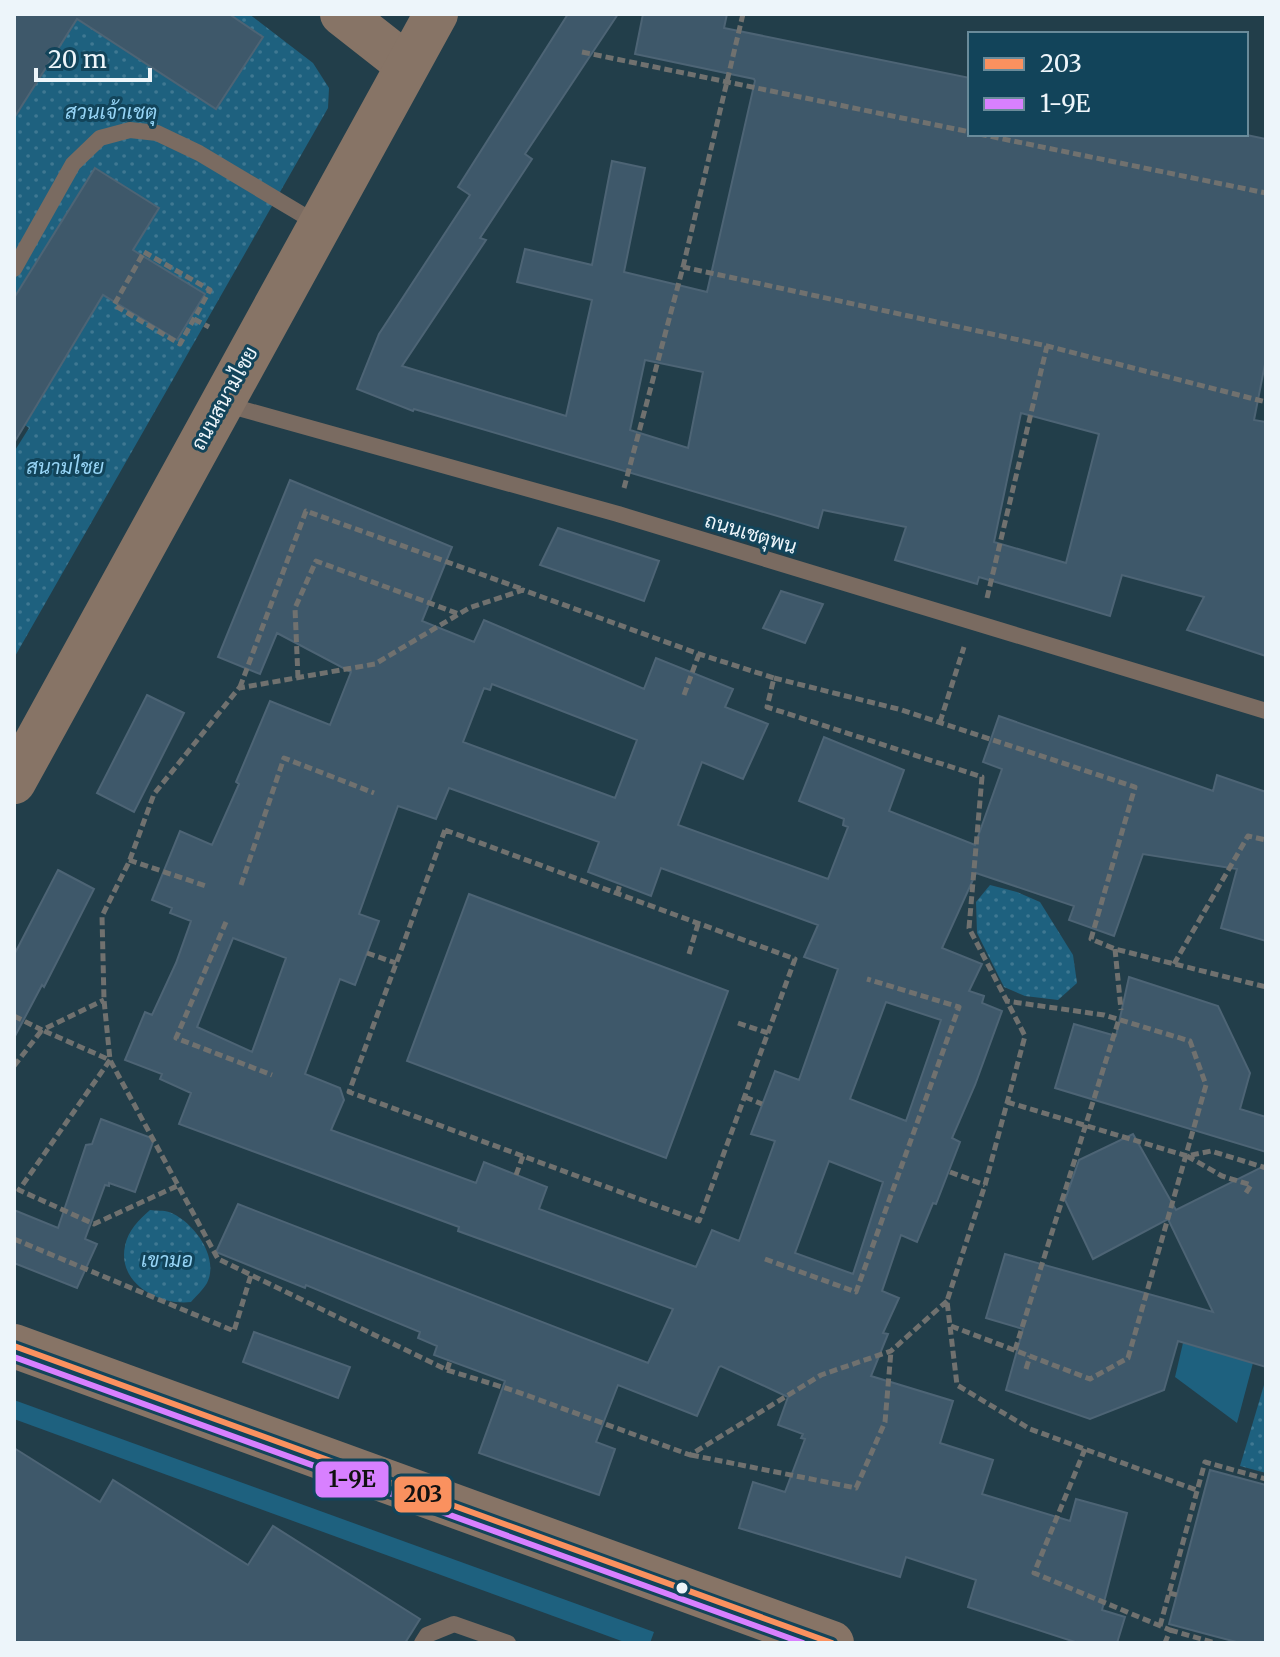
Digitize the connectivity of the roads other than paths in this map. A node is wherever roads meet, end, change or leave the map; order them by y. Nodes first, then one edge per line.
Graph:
1 (342, 14) edge
2 (436, 14) edge
3 (407, 65) junction
4 (319, 224) junction
5 (14, 269) edge
6 (222, 403) junction
7 (1266, 711) edge
8 (14, 782) edge
9 (14, 1346) edge
10 (422, 1643) edge
11 (508, 1643) edge
12 (832, 1643) edge

1 - 3 street
2 - 3 street, ถนนสนามไชย
3 - 4 street, ถนนสนามไชย
4 - 5 lane
4 - 6 street, ถนนสนามไชย
6 - 7 lane, ถนนเชตุพน
6 - 8 street, ถนนสนามไชย
9 - 12 street
10 - 11 lane

